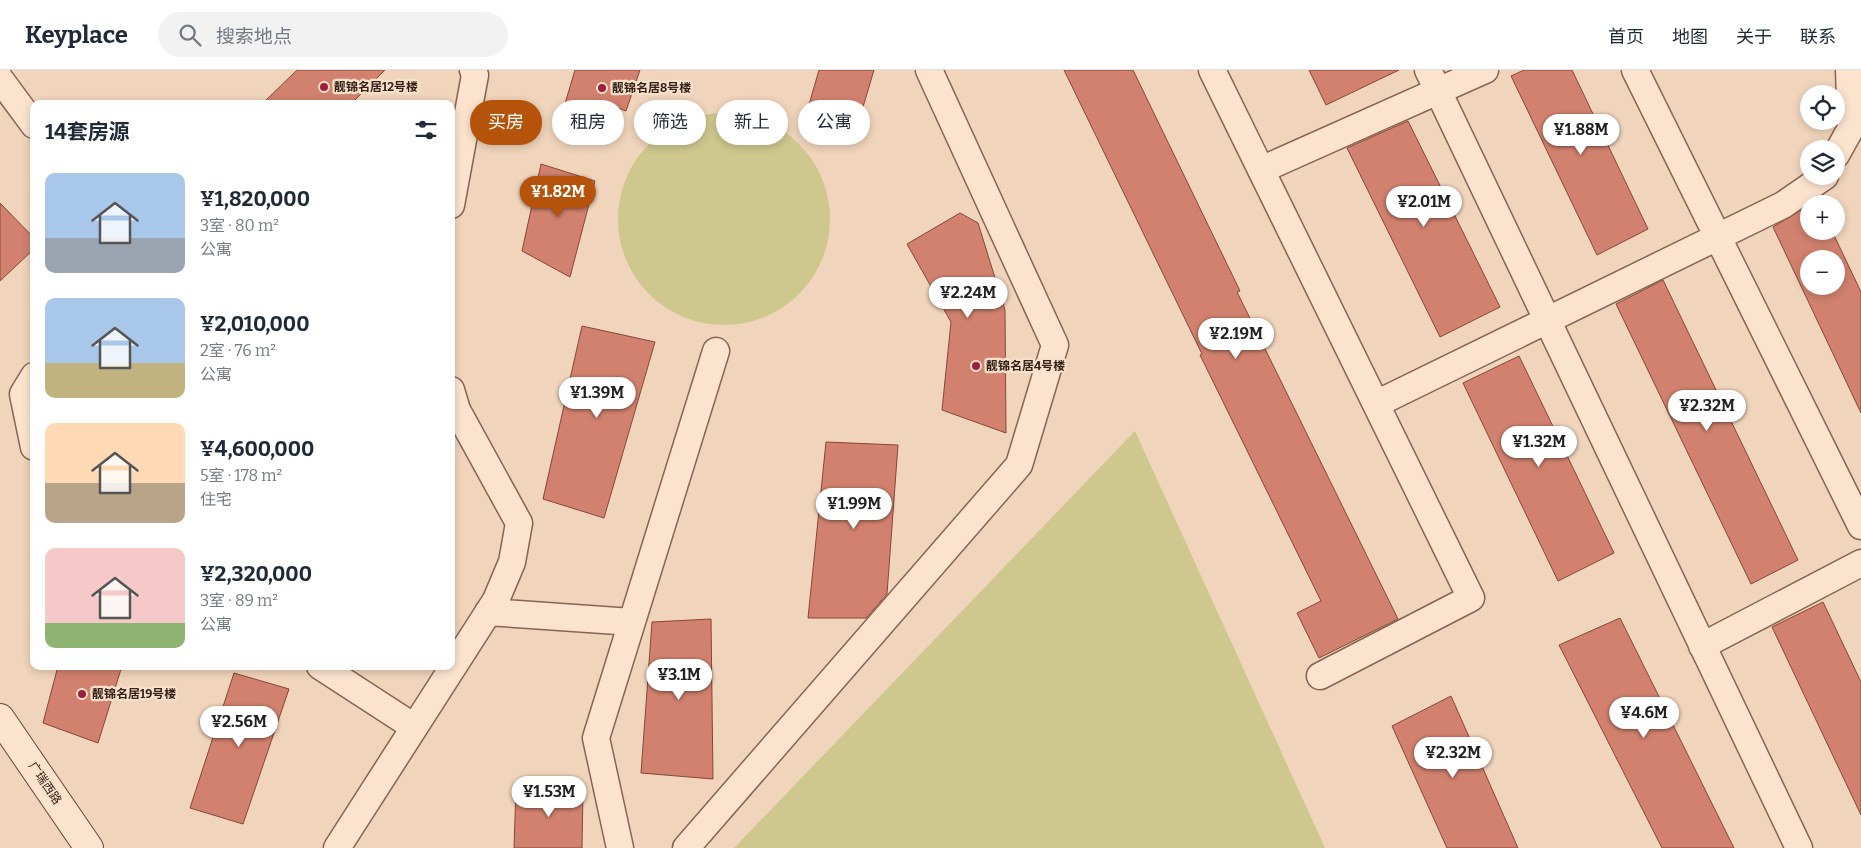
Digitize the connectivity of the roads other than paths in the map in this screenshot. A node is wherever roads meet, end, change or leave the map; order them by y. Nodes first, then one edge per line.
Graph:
1 (473, 70) edge
2 (929, 70) edge
3 (1212, 70) edge
4 (1485, 70) edge
5 (1635, 70) edge
6 (1849, 70) edge
7 (0, 79) edge
8 (1433, 80) edge
9 (30, 120) edge
10 (1856, 139) edge
11 (1845, 148) edge
12 (1261, 170) junction
13 (455, 183) edge
14 (1812, 185) edge
15 (1717, 237) junction
16 (1547, 320) junction
17 (716, 351) dead end
18 (30, 383) edge
19 (1376, 404) junction
20 (455, 407) edge
21 (30, 428) edge
22 (1861, 526) edge
23 (1861, 563) edge
24 (488, 612) junction
25 (632, 622) junction
26 (1702, 646) junction
27 (455, 663) edge
28 (326, 670) edge
29 (451, 670) edge
30 (1320, 676) dead end
31 (0, 718) edge
32 (414, 727) junction
33 (89, 848) edge
34 (336, 848) edge
35 (620, 848) edge
36 (686, 848) edge
37 (1799, 848) edge

1 - 13 street
2 - 36 street
3 - 12 street
4 - 8 street
5 - 15 street
6 - 10 street
7 - 9 street
8 - 12 street
8 - 16 street
10 - 11 street
12 - 19 street
14 - 15 street
15 - 16 street
15 - 22 street
16 - 19 street
16 - 26 street
17 - 25 street
18 - 21 street
19 - 30 street
20 - 24 street
23 - 26 street
24 - 25 street
24 - 27 street
25 - 35 street
26 - 37 street
28 - 32 street
29 - 32 street
31 - 33 street, 广瑞西路
32 - 34 street

